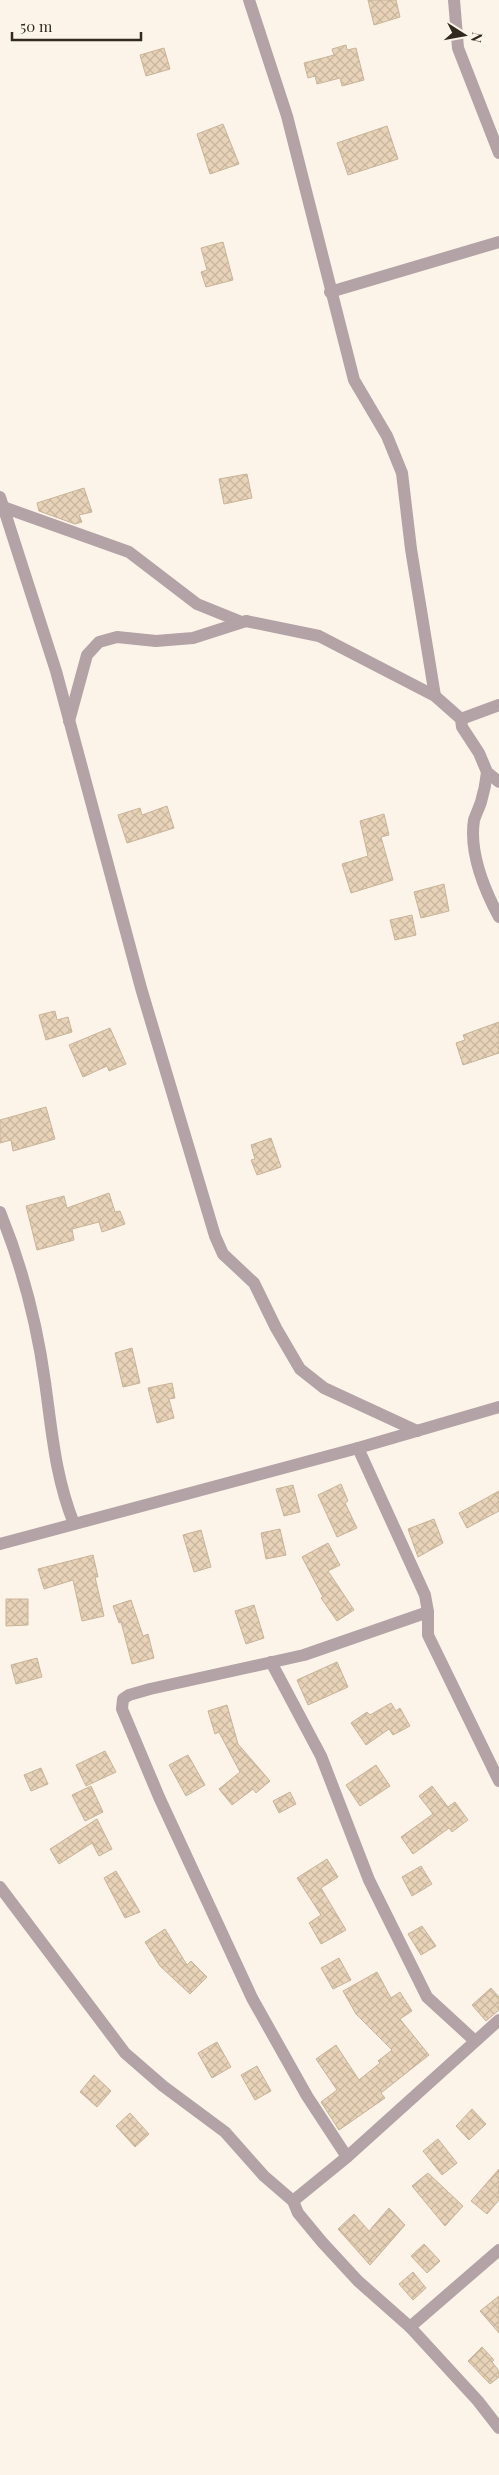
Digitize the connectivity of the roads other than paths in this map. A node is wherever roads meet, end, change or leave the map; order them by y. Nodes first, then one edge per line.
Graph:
1 (249, 0) edge
2 (454, 0) edge
3 (499, 154) edge
4 (499, 242) edge
5 (330, 292) junction
6 (1, 502) edge
7 (239, 621) junction
8 (435, 696) junction
9 (499, 705) edge
10 (461, 719) junction
11 (69, 721) junction
12 (487, 772) junction
13 (499, 782) edge
14 (499, 917) edge
15 (0, 1212) edge
16 (499, 1407) edge
17 (416, 1431) junction
18 (358, 1448) junction
19 (74, 1524) junction
20 (0, 1544) edge
21 (428, 1612) junction
22 (271, 1662) junction
23 (499, 1781) edge
24 (0, 1887) edge
25 (499, 2020) edge
26 (475, 2041) junction
27 (347, 2157) junction
28 (293, 2201) junction
29 (499, 2250) edge
30 (410, 2327) junction
31 (499, 2428) edge

1 - 5 street
2 - 3 street
4 - 5 street
5 - 8 street
6 - 7 street
6 - 11 street
7 - 8 street
7 - 11 street
8 - 10 street
9 - 10 street
10 - 12 street
11 - 17 street
12 - 13 street
12 - 14 street
15 - 19 street
16 - 17 street
17 - 18 street
18 - 19 street
18 - 21 street
19 - 20 street
21 - 22 street
21 - 23 street
22 - 26 street
22 - 27 street
24 - 28 street
25 - 26 street
26 - 27 street
27 - 28 street
28 - 30 street
29 - 30 street
30 - 31 street

